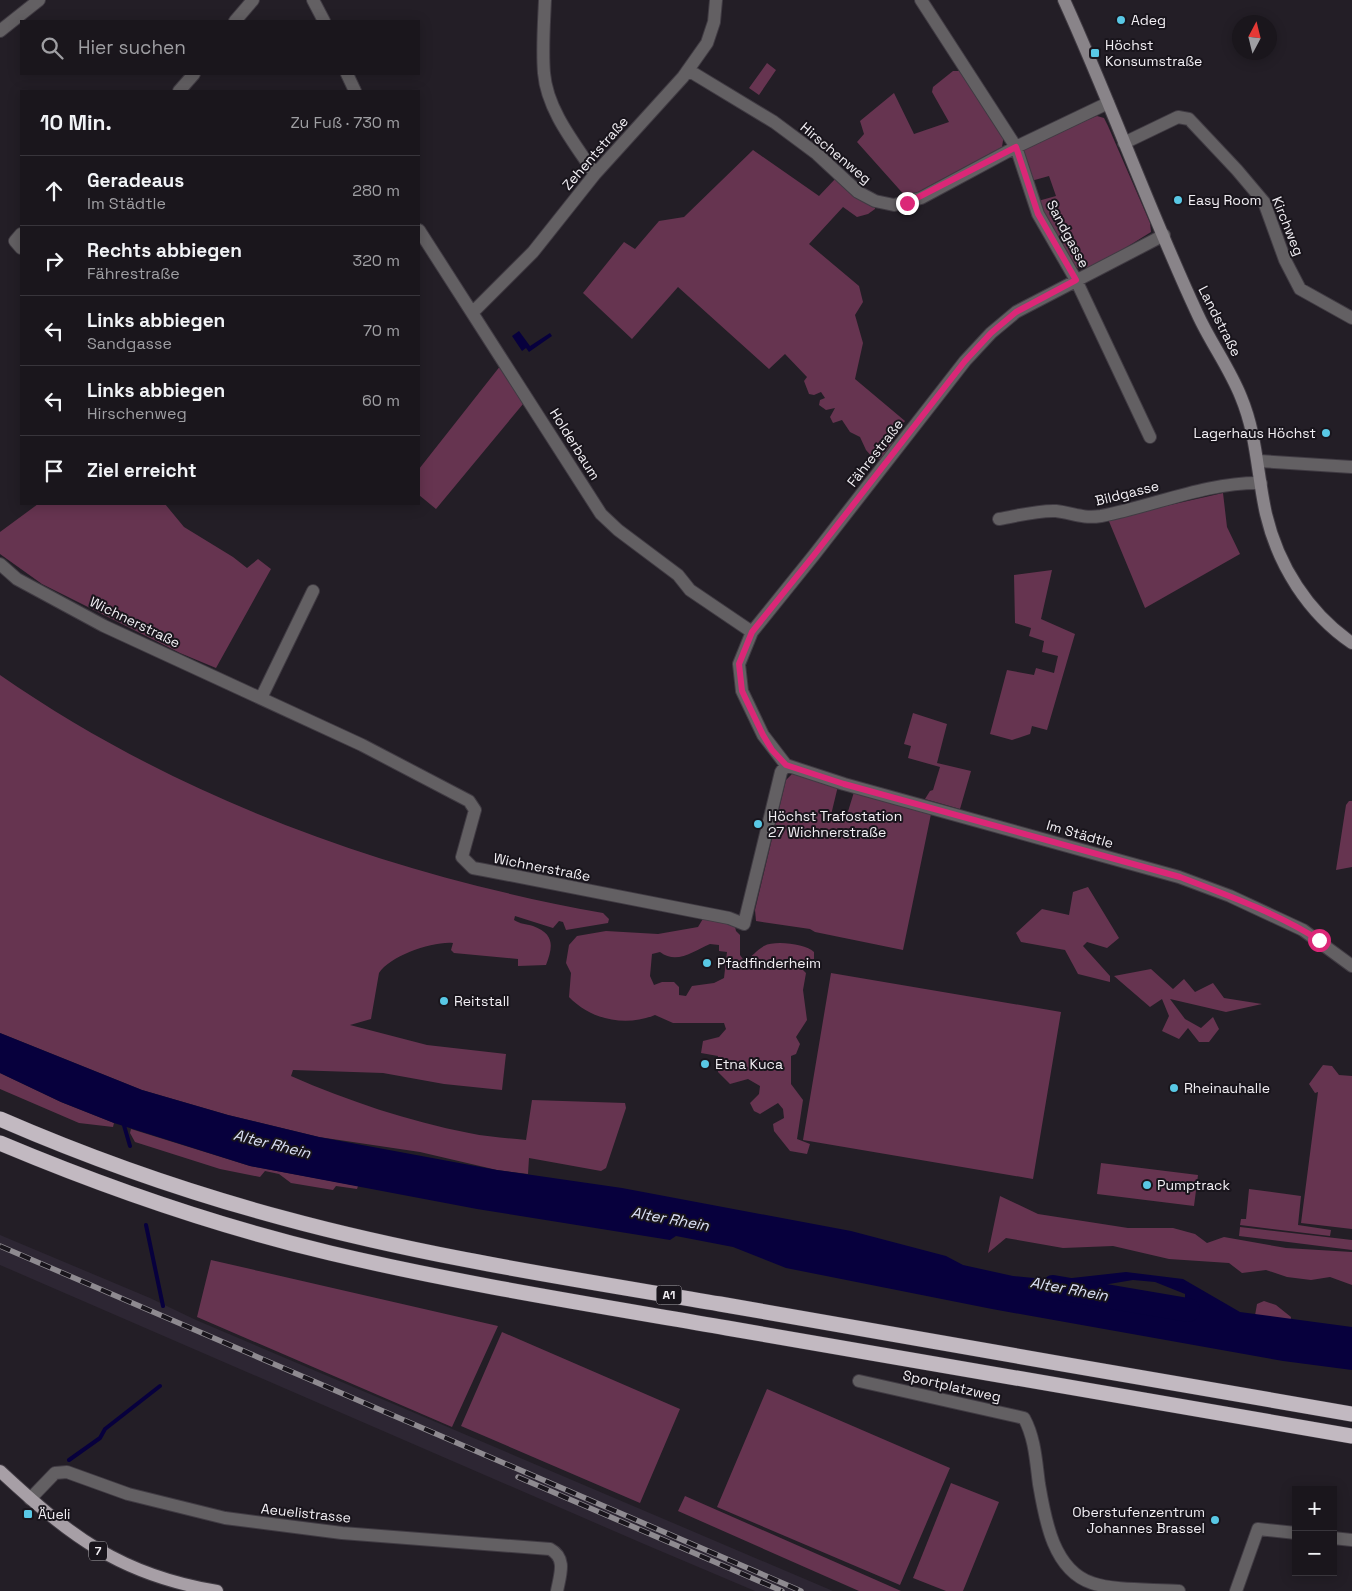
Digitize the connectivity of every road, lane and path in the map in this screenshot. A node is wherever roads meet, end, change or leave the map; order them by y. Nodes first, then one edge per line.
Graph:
1 (39, 0) edge
2 (253, 0) edge
3 (313, 0) edge
4 (545, 0) edge
5 (716, 0) edge
6 (921, 0) edge
7 (1064, 0) edge
8 (236, 20) edge
9 (323, 20) edge
10 (0, 31) edge
11 (688, 70) junction
12 (193, 75) edge
13 (347, 75) edge
14 (180, 90) edge
15 (355, 90) edge
16 (1108, 103) junction
17 (1124, 143) junction
18 (1016, 147) junction
19 (595, 174) junction
20 (420, 232) edge
21 (20, 235) edge
22 (1164, 235) junction
23 (20, 247) edge
24 (1076, 280) junction
25 (473, 312) junction
26 (1352, 318) edge
27 (1150, 437) dead end
28 (1259, 461) junction
29 (1352, 467) edge
30 (1261, 483) junction
31 (999, 518) dead end
32 (0, 564) edge
33 (313, 592) dead end
34 (752, 632) junction
35 (1352, 643) edge
36 (261, 698) junction
37 (786, 765) junction
38 (1352, 966) edge
39 (0, 1119) edge
40 (0, 1143) edge
41 (859, 1381) dead end
42 (1352, 1414) edge
43 (1352, 1436) edge
44 (0, 1471) edge
45 (30, 1499) junction
46 (1292, 1533) edge
47 (1337, 1538) edge
48 (1352, 1540) edge
49 (187, 1589) edge
50 (217, 1591) edge
51 (557, 1591) edge
52 (1179, 1591) edge
53 (1236, 1591) edge

1 - 10 street
2 - 8 street
3 - 9 street
4 - 19 street
5 - 11 street, Zehentstraße
6 - 18 street, Sandgasse
7 - 16 main road, Landstraße
11 - 18 street, Hirschenweg
11 - 19 street, Zehentstraße
12 - 14 street
13 - 15 street
16 - 17 main road, Landstraße
16 - 18 street, Hirschenweg
17 - 22 main road, Landstraße
17 - 26 street, Kirchweg
18 - 24 street, Sandgasse
19 - 25 street, Zehentstraße
20 - 25 street, Holderbaum
21 - 23 street
22 - 24 street, Fährestraße
22 - 28 main road, Landstraße
24 - 27 street, Sandgasse
24 - 34 street, Fährestraße
25 - 34 street, Holderbaum
28 - 29 street
28 - 30 main road, Landstraße
30 - 31 street, Bildgasse
30 - 35 main road, Landstraße
32 - 36 street, Wichnerstraße
33 - 36 street
34 - 37 street, Fährestraße
36 - 37 street, Wichnerstraße
37 - 38 street, Im Städtle
39 - 42 highway, A1
40 - 43 highway, A1
41 - 52 street, Sportplatzweg
44 - 45 main road, 7
45 - 49 main road, 7
45 - 51 street, Aeuelistrasse
46 - 53 street
47 - 48 street
49 - 50 main road, 7

